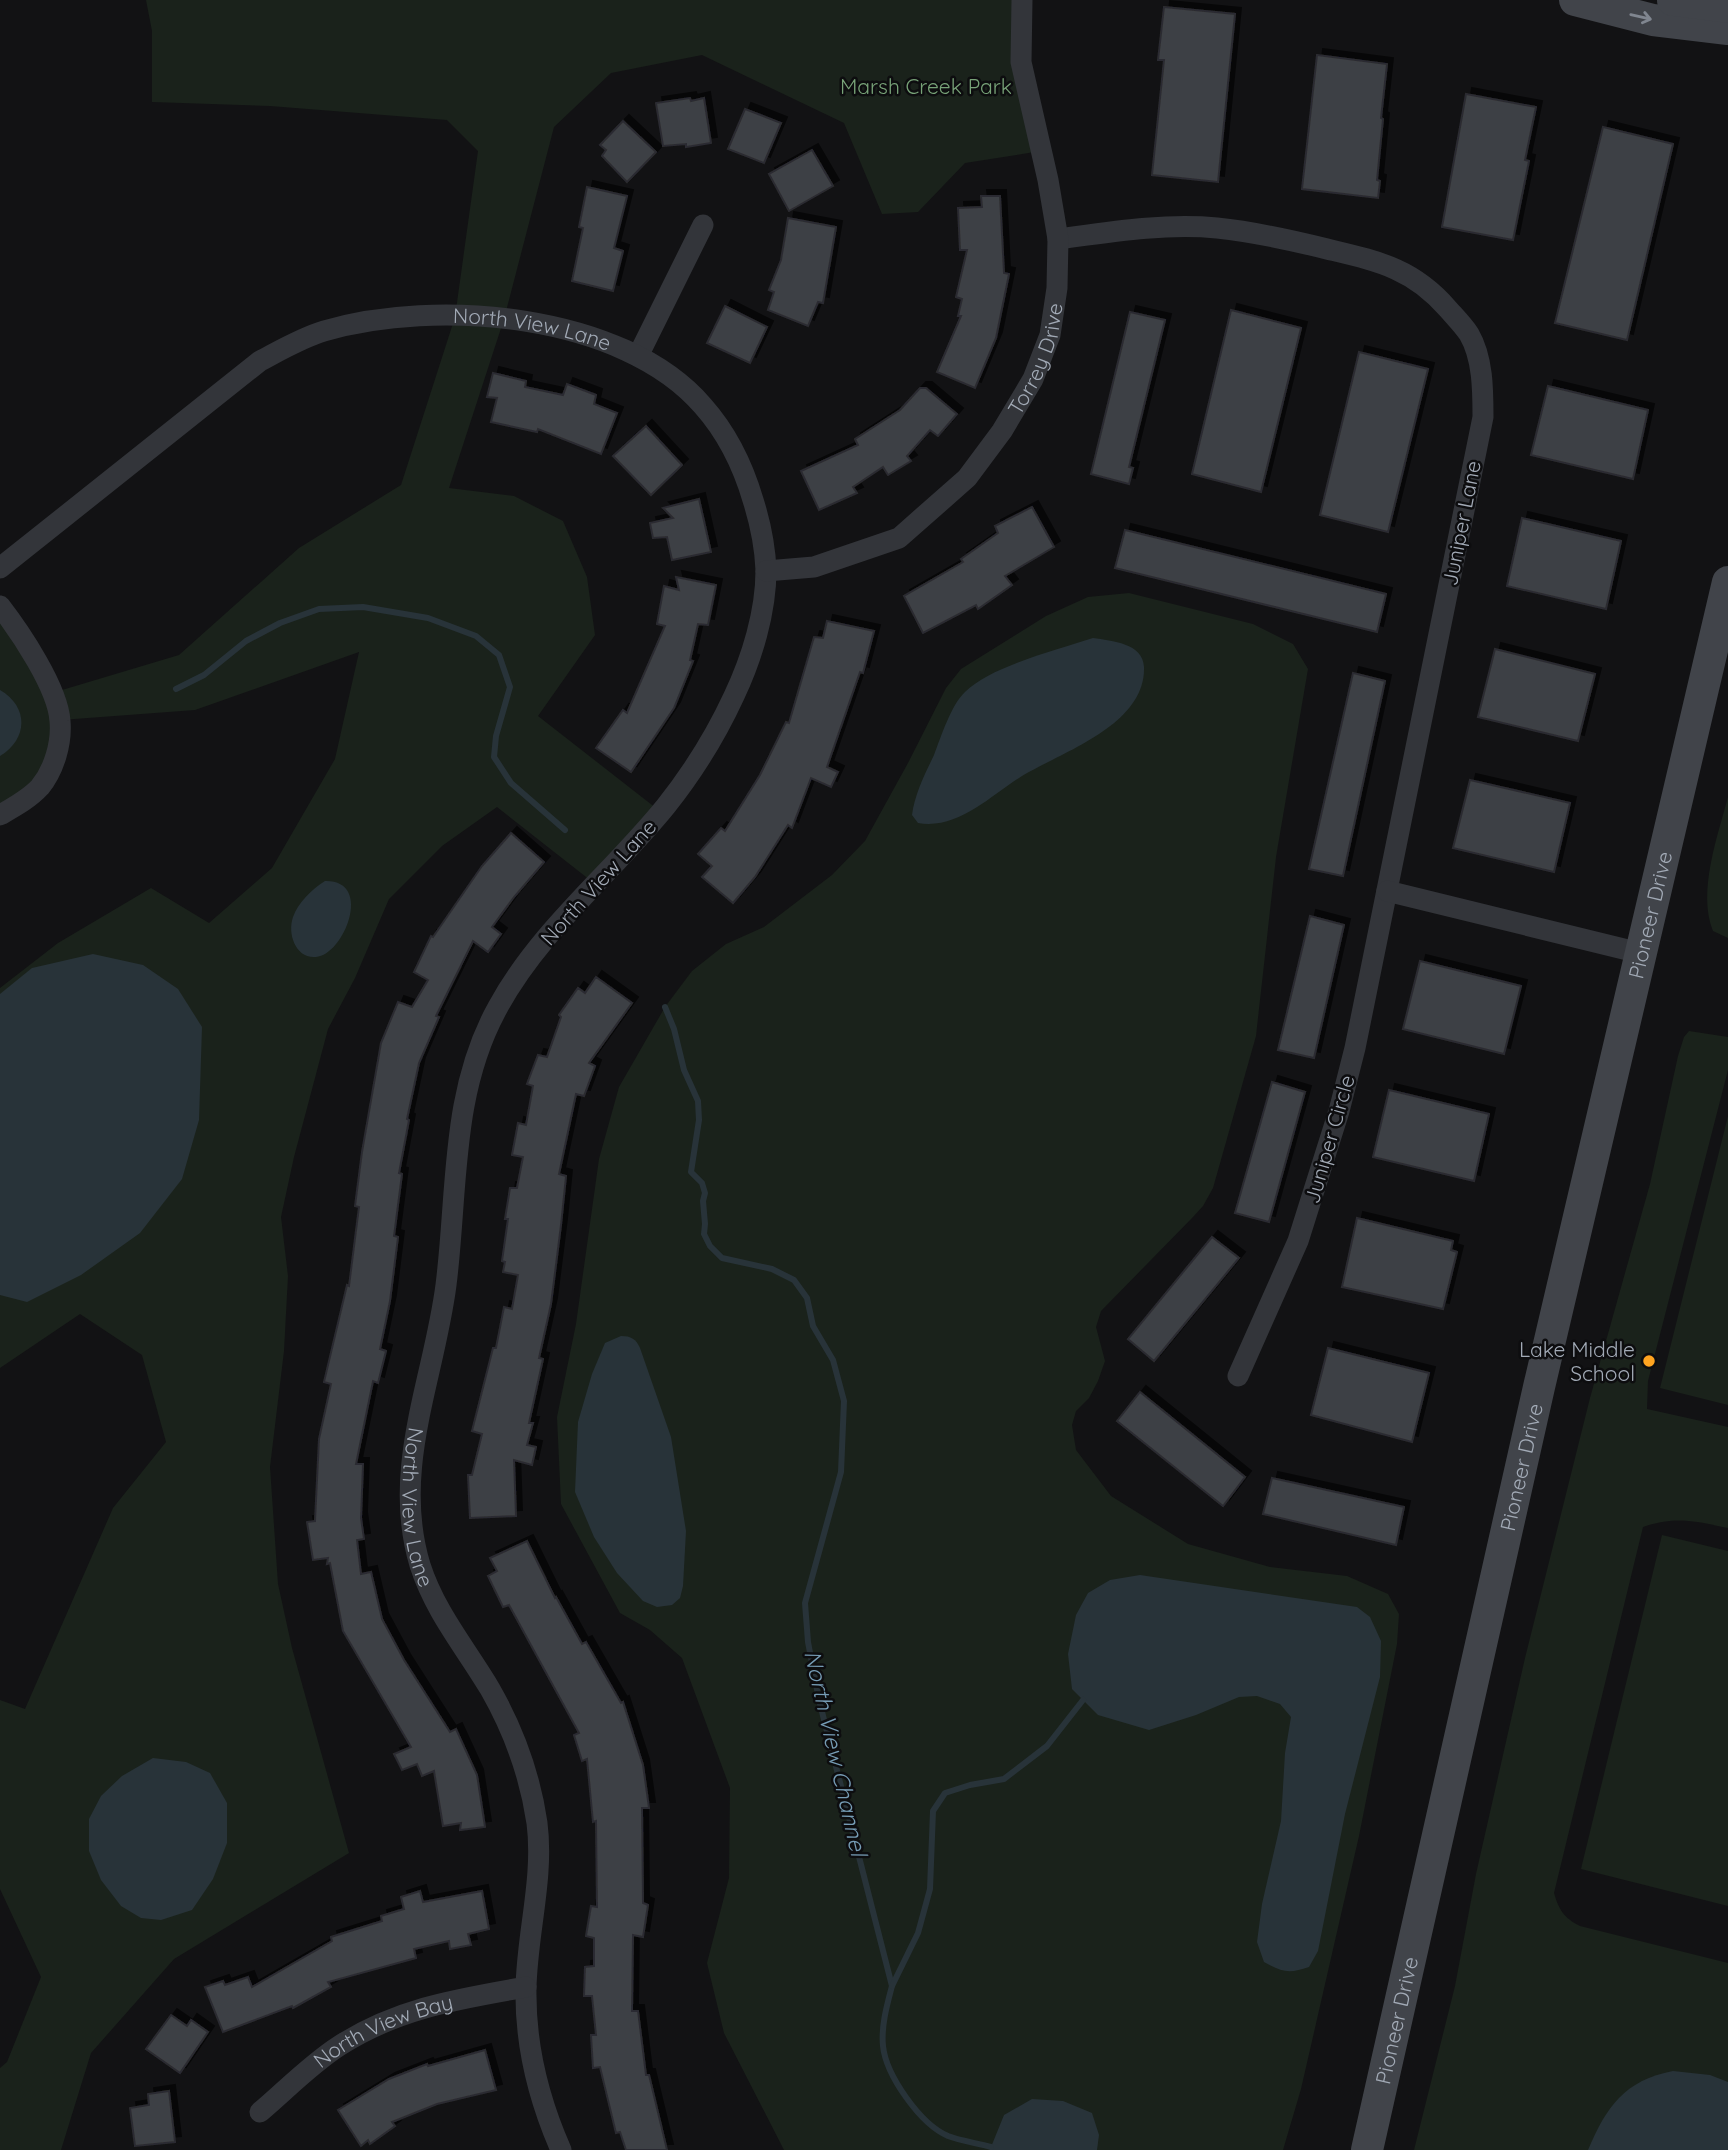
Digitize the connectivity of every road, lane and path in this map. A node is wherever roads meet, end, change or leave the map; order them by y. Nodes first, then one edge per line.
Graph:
1 (1022, 0) edge
2 (1575, 0) edge
3 (1673, 0) edge
4 (1728, 7) edge
5 (1728, 29) edge
6 (703, 225) dead end
7 (1058, 239) junction
8 (638, 356) junction
9 (0, 568) edge
10 (766, 571) junction
11 (1728, 582) edge
12 (0, 606) edge
13 (0, 815) edge
14 (1387, 891) junction
15 (1640, 953) junction
16 (1238, 1376) dead end
17 (526, 1987) junction
18 (261, 2112) dead end
19 (561, 2150) edge
20 (1367, 2150) edge

1 - 7 street, Torrey Drive
2 -> 5 street
3 - 4 street
6 - 8 street
7 - 10 street, Torrey Drive
7 - 14 street, Juniper Lane
8 - 9 street, North View Lane
8 - 10 street, North View Lane
10 - 17 street, North View Lane
11 - 15 street, Pioneer Drive
12 - 13 street
14 - 15 street
14 - 16 street, Juniper Circle
15 - 20 street, Pioneer Drive
17 - 18 street, North View Bay
17 - 19 street, North View Lane

